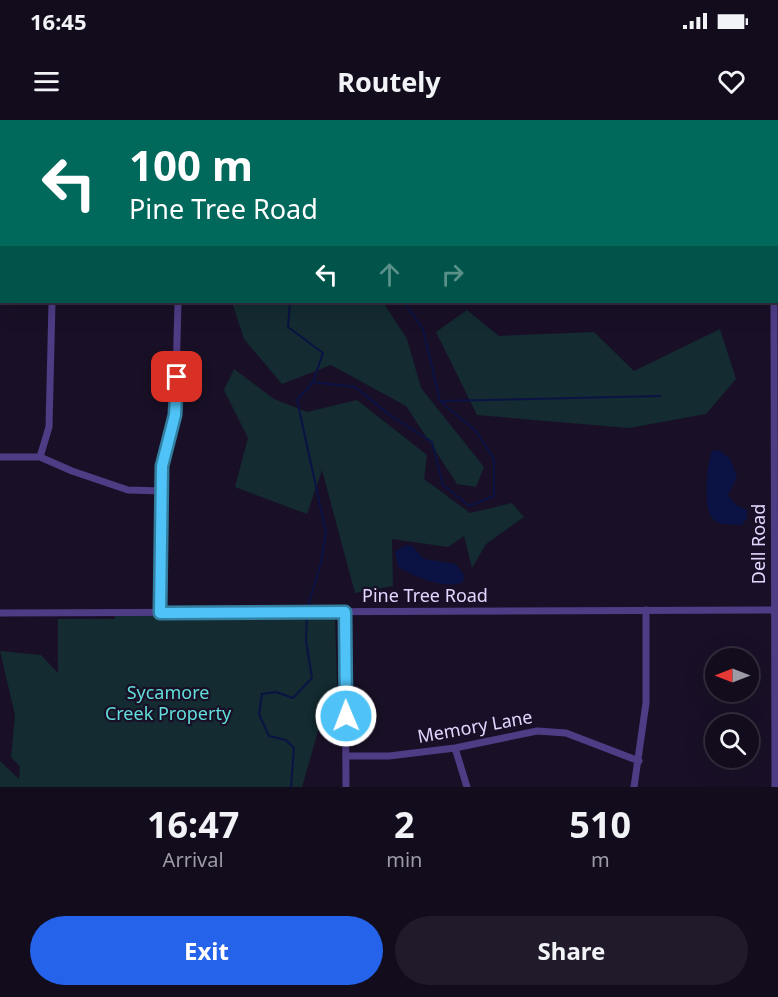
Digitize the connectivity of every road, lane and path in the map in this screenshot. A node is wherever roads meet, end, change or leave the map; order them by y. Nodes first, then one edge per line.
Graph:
1 (52, 303) edge
2 (178, 303) edge
3 (774, 303) edge
4 (40, 457) junction
5 (0, 458) edge
6 (162, 491) junction
7 (646, 610) junction
8 (776, 610) edge
9 (345, 612) junction
10 (0, 613) edge
11 (160, 613) junction
12 (454, 748) junction
13 (346, 756) junction
14 (639, 761) junction
15 (346, 787) edge
16 (467, 787) edge
17 (634, 787) edge
18 (775, 787) edge

1 - 4 street
2 - 6 street
3 - 8 street, Dell Road
4 - 5 street
4 - 6 street
6 - 11 street
7 - 8 street, Pine Tree Road
7 - 9 street, Pine Tree Road
7 - 14 street
8 - 18 street, Dell Road
9 - 11 street, Pine Tree Road
9 - 13 street
10 - 11 street, Pine Tree Road
12 - 13 street, Memory Lane
12 - 14 street, Memory Lane
12 - 16 street
13 - 15 street
14 - 17 street

